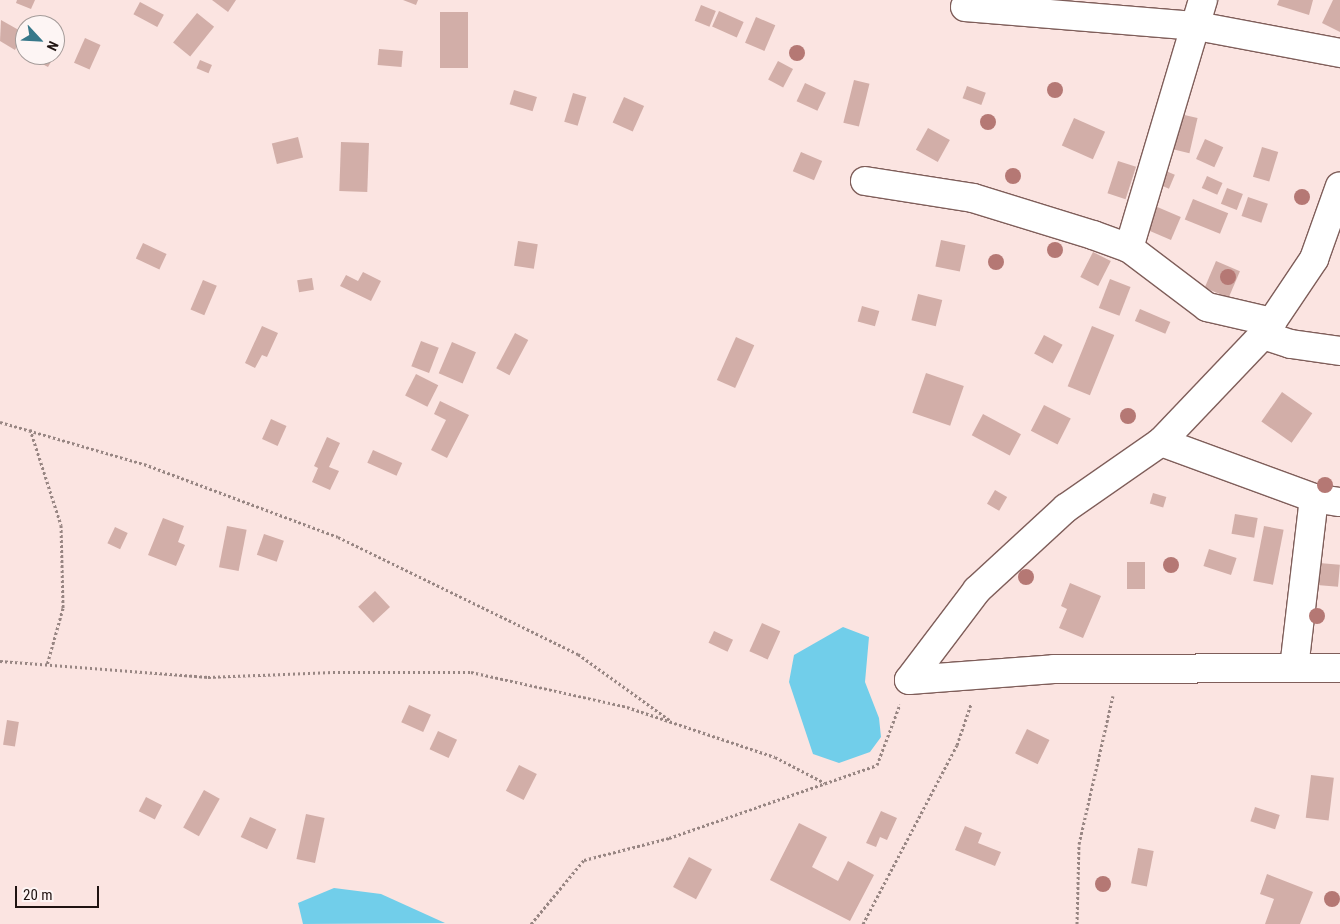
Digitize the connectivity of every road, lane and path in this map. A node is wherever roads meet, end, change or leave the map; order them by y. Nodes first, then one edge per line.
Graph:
1 (1203, 0) edge
2 (965, 7) dead end
3 (1197, 26) junction
4 (1340, 53) edge
5 (865, 181) dead end
6 (1340, 186) edge
7 (1129, 248) junction
8 (1268, 329) junction
9 (1340, 351) edge
10 (0, 422) edge
11 (30, 429) junction
12 (1161, 442) junction
13 (1327, 500) edge
14 (0, 661) edge
15 (47, 665) junction
16 (1294, 668) junction
17 (1340, 668) edge
18 (1119, 669) junction
19 (981, 675) junction
20 (909, 680) junction
21 (674, 723) junction
22 (824, 783) junction
23 (531, 924) edge
24 (863, 924) edge
25 (1077, 924) edge

1 - 3 street
2 - 3 street
3 - 4 street
3 - 7 street
5 - 7 street
6 - 8 street
7 - 8 street
8 - 9 street
8 - 12 street
10 - 11 path
11 - 15 path
11 - 21 path
12 - 13 street
12 - 20 street
13 - 16 street
14 - 15 path
15 - 21 path
16 - 17 street
16 - 18 street
18 - 19 street
18 - 25 path
19 - 20 street
19 - 24 path
20 - 22 path
21 - 22 path
22 - 23 path

